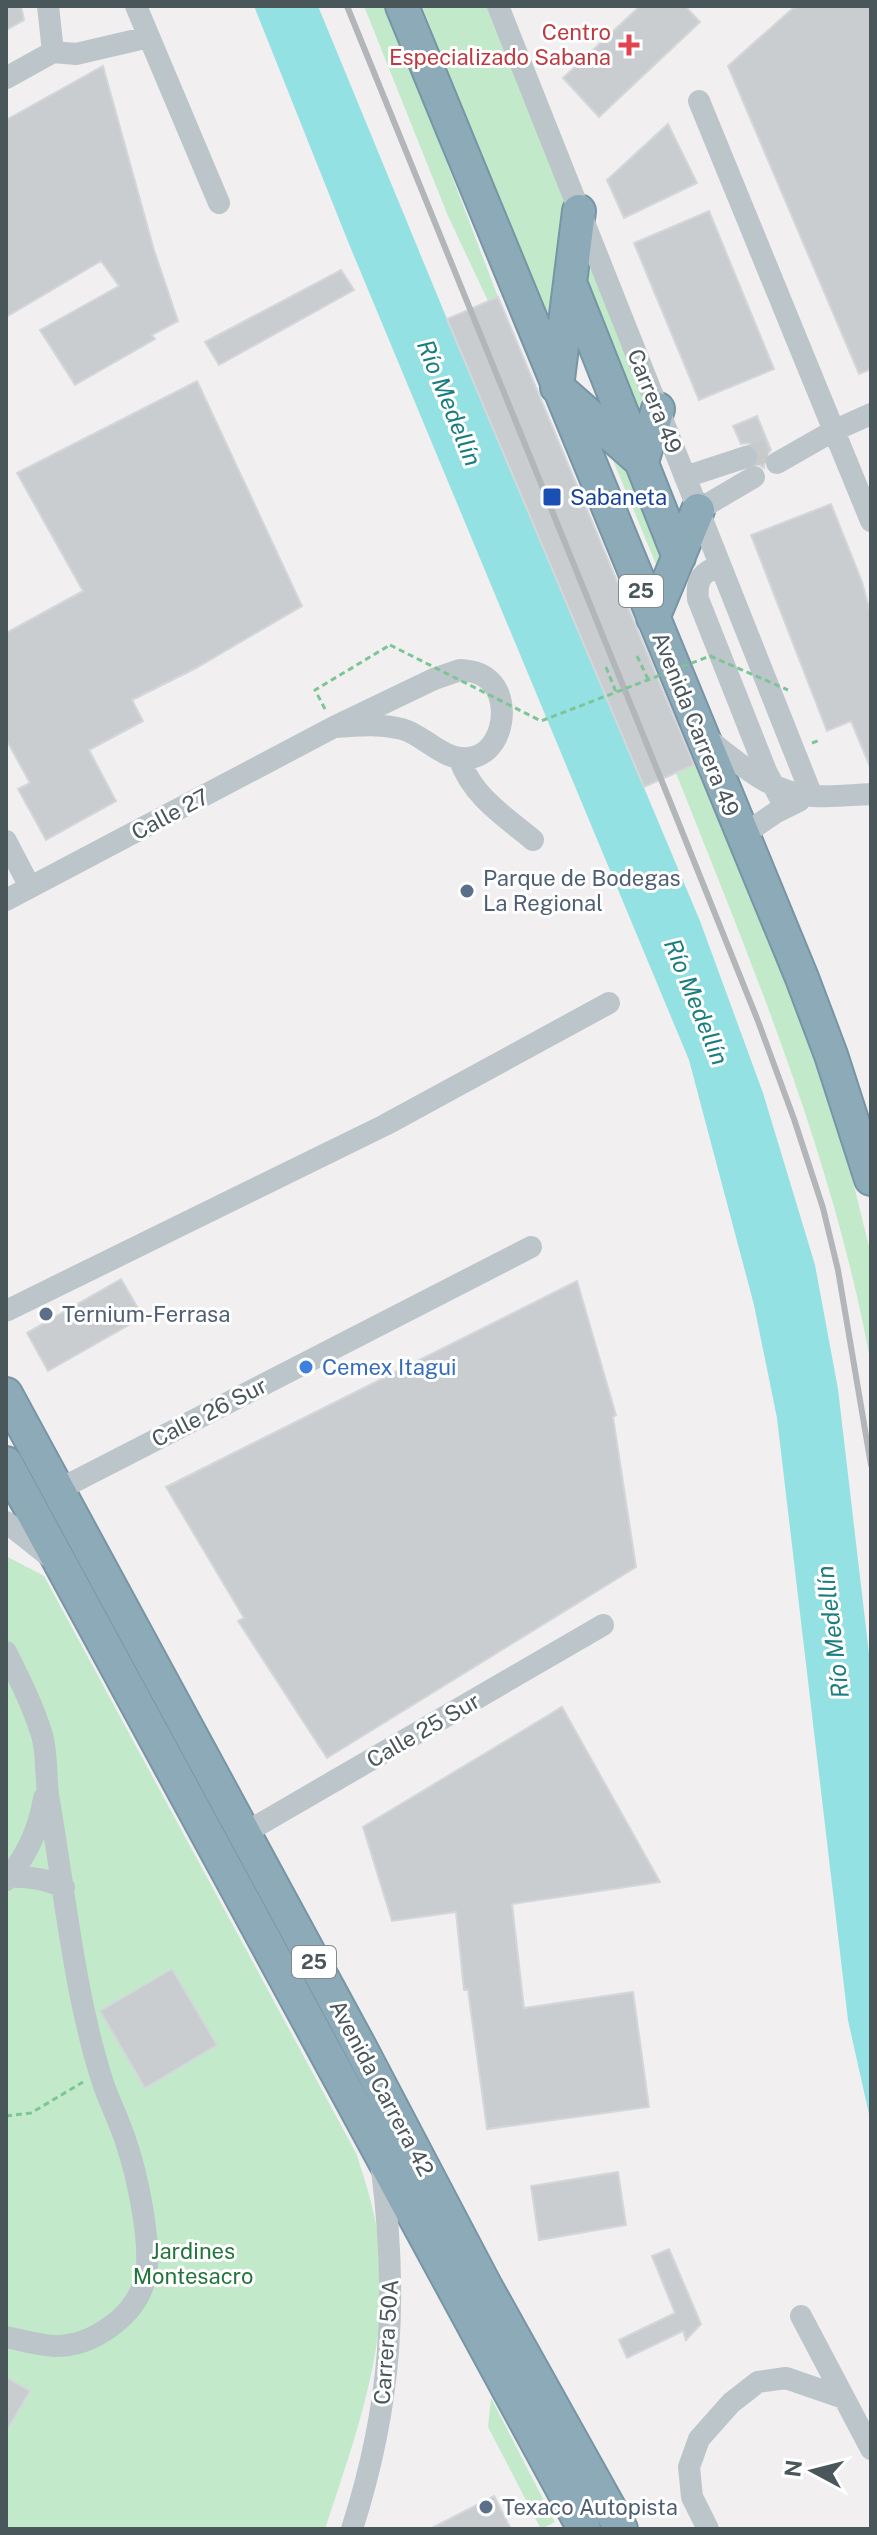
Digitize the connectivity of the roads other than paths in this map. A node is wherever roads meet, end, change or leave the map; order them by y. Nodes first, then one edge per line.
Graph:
1 (48, 6) edge
2 (136, 6) edge
3 (402, 6) edge
4 (498, 6) edge
5 (149, 37) junction
6 (53, 52) junction
7 (6, 78) edge
8 (699, 101) dead end
9 (219, 203) dead end
10 (579, 211) junction
11 (570, 282) junction
12 (557, 387) junction
13 (658, 409) junction
14 (871, 414) edge
15 (833, 431) junction
16 (774, 457) tunnel mouth
17 (642, 462) junction
18 (685, 477) junction
19 (698, 510) junction
20 (871, 521) edge
21 (679, 557) junction
22 (720, 566) junction
23 (653, 618) junction
24 (334, 727) junction
25 (700, 734) junction
26 (459, 758) junction
27 (772, 785) junction
28 (871, 794) edge
29 (812, 796) junction
30 (790, 805) junction
31 (743, 835) junction
32 (533, 840) dead end
33 (6, 841) edge
34 (30, 887) junction
35 (6, 900) edge
36 (609, 1003) dead end
37 (871, 1179) edge
38 (531, 1247) dead end
39 (6, 1311) edge
40 (6, 1394) edge
41 (6, 1463) edge
42 (58, 1490) junction
43 (6, 1522) edge
44 (62, 1567) junction
45 (603, 1625) dead end
46 (6, 1652) edge
47 (153, 1666) junction
48 (173, 1773) junction
49 (46, 1785) junction
50 (243, 1834) junction
51 (7, 1878) edge
52 (64, 1887) junction
53 (380, 2152) junction
54 (801, 2316) dead end
55 (6, 2337) edge
56 (482, 2340) junction
57 (844, 2398) junction
58 (550, 2402) junction
59 (871, 2449) edge
60 (352, 2529) edge
61 (584, 2529) edge
62 (621, 2529) edge
63 (708, 2529) edge

1 - 6 street
2 - 5 street
3 - 12 highway, Avenida Carrera 49 / 25
4 - 10 street, Carrera 49
5 - 6 street
5 - 9 street
6 - 7 street
8 - 15 street
10 - 11 highway
10 - 13 street, Carrera 49
11 - 12 highway
11 - 17 highway
12 - 17 highway
12 - 23 highway, Avenida Carrera 49 / 25
13 - 17 highway
13 - 18 street, Carrera 49
14 - 15 street
15 - 16 street
15 - 20 street
17 - 21 highway
18 - 19 street, Carrera 49
18 - 19 street
19 - 21 highway
19 - 22 street, Carrera 49
21 - 23 highway
22 - 27 street
22 - 29 street, Carrera 49
23 - 25 highway, Avenida Carrera 49 / 25
24 - 26 street, Calle 27
24 - 26 street, Calle 27
24 - 34 street, Calle 27
25 - 27 street
25 - 31 highway, Avenida Carrera 49 / 25
26 - 32 street
27 - 29 street
27 - 30 street
28 - 29 street
29 - 30 street
30 - 31 street
31 - 37 highway, Avenida Carrera 49 / 25
33 - 34 street
34 - 35 street, Calle 27
36 - 39 street
38 - 42 street, Calle 26 Sur
40 - 42 highway, Avenida Carrera 42 / 25
41 - 44 highway, Avenida Carrera 42 / 25
42 - 47 highway, Avenida Carrera 42 / 25
43 - 44 street
44 - 48 highway, Avenida Carrera 42 / 25
45 - 50 street, Calle 25 Sur
46 - 49 street
47 - 48 highway
47 - 50 highway, Avenida Carrera 42 / 25
48 - 53 highway, Avenida Carrera 42 / 25
49 - 51 street
49 - 52 street
50 - 58 highway, Avenida Carrera 42 / 25
51 - 52 street
52 - 55 street
53 - 56 highway, Avenida Carrera 42 / 25
53 - 60 street, Carrera 50A
54 - 57 street
56 - 58 highway
56 - 61 highway, Avenida Carrera 42 / 25
57 - 59 street
57 - 63 street
58 - 62 highway, Avenida Carrera 42 / 25

